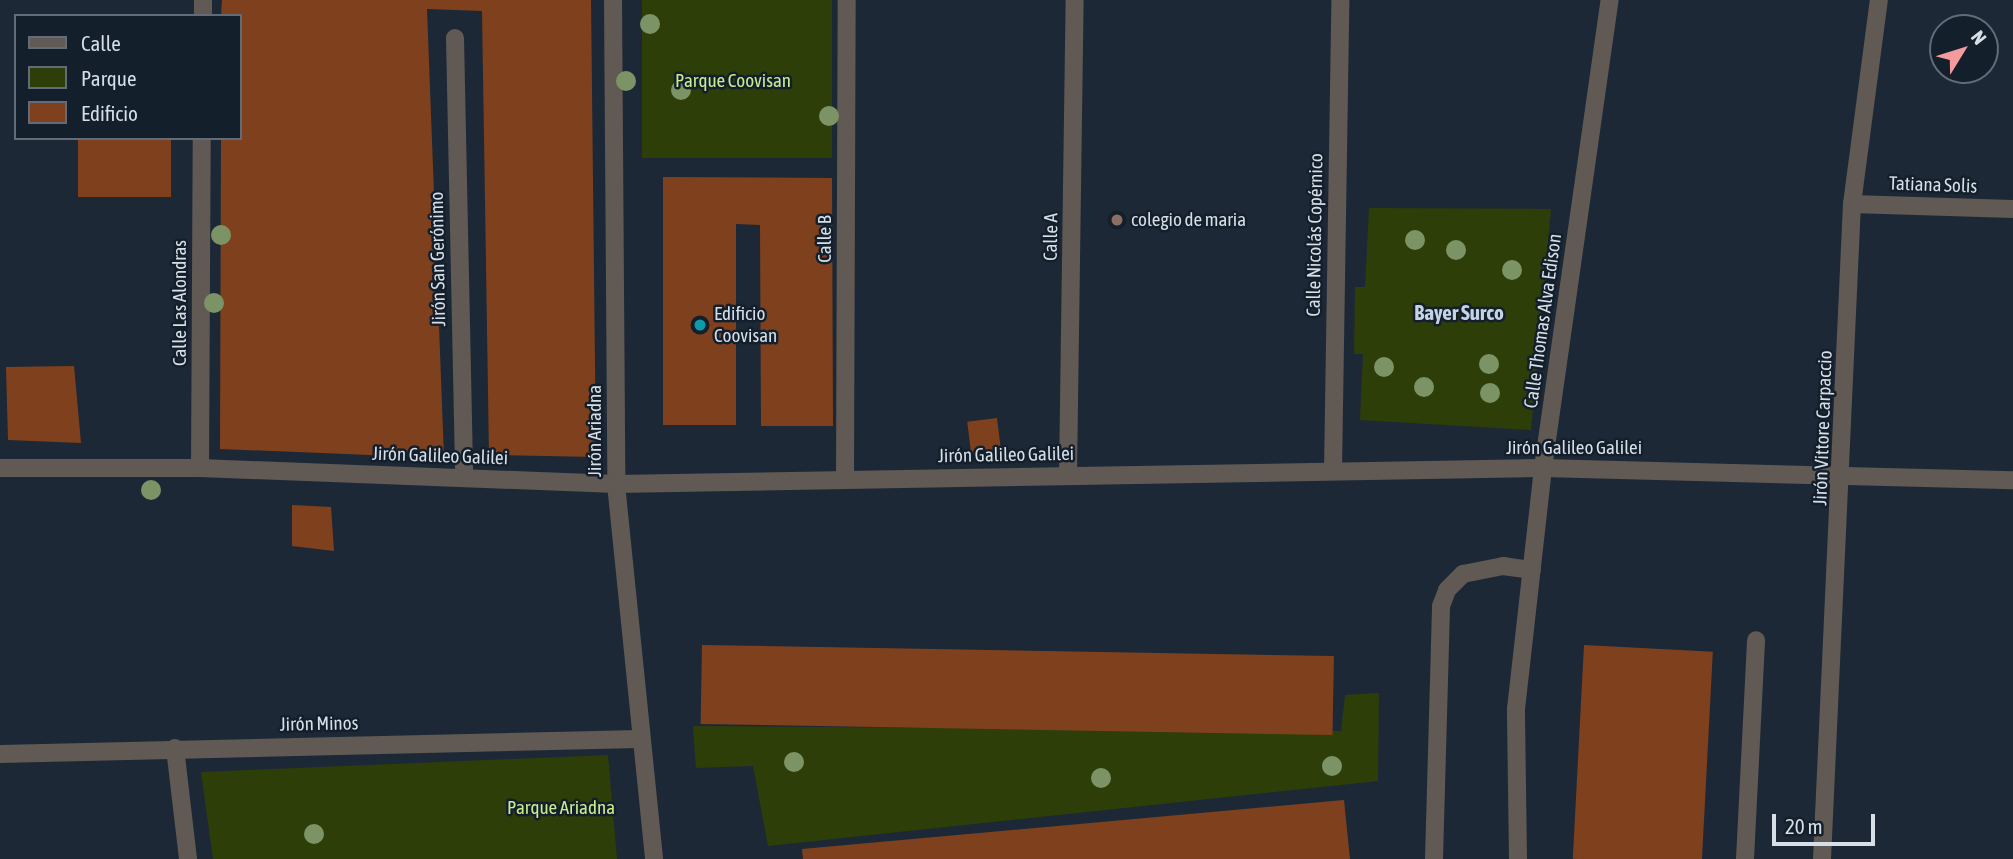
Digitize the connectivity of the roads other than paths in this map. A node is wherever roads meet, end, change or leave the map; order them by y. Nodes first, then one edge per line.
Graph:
1 (613, 0) edge
2 (847, 0) edge
3 (1075, 0) edge
4 (1339, 0) edge
5 (1610, 0) edge
6 (1879, 0) edge
7 (454, 38) dead end
8 (202, 140) edge
9 (1852, 204) junction
10 (2013, 209) edge
11 (0, 468) edge
12 (200, 468) junction
13 (1543, 468) junction
14 (1333, 471) junction
15 (1843, 473) junction
16 (1069, 475) junction
17 (464, 478) junction
18 (845, 479) junction
19 (2013, 480) edge
20 (616, 484) junction
21 (1532, 570) junction
22 (1756, 640) dead end
23 (639, 739) junction
24 (175, 748) junction
25 (0, 754) edge
26 (188, 859) edge
27 (654, 859) edge
28 (1434, 859) edge
29 (1518, 859) edge
30 (1745, 859) edge
31 (1822, 859) edge

1 - 20 street, Jirón Ariadna
2 - 18 street, Calle B
3 - 16 street, Calle A
4 - 14 street, Calle Nicolás Copérnico
5 - 13 street, Calle Thomas Alva Edison
6 - 9 street, Jirón Vittore Carpaccio
7 - 17 street, Jirón San Gerónimo
8 - 12 street, Calle Las Alondras
9 - 10 street, Tatiana Solis
9 - 15 street, Jirón Vittore Carpaccio
11 - 12 street, Jirón Galileo Galilei
12 - 17 street, Jirón Galileo Galilei
13 - 14 street, Jirón Galileo Galilei
13 - 15 street, Jirón Galileo Galilei
13 - 21 street, Calle Thomas Alva Edison
14 - 16 street, Jirón Galileo Galilei
15 - 19 street, Jirón Galileo Galilei
15 - 31 street, Jirón Vittore Carpaccio
16 - 18 street, Jirón Galileo Galilei
17 - 20 street, Jirón Galileo Galilei
18 - 20 street, Jirón Galileo Galilei
20 - 23 street, Jirón Ariadna
21 - 28 street
21 - 29 street, Calle Thomas Alva Edison
22 - 30 street
23 - 24 street, Jirón Minos
23 - 27 street, Jirón Ariadna
24 - 25 street, Jirón Minos
24 - 26 street

